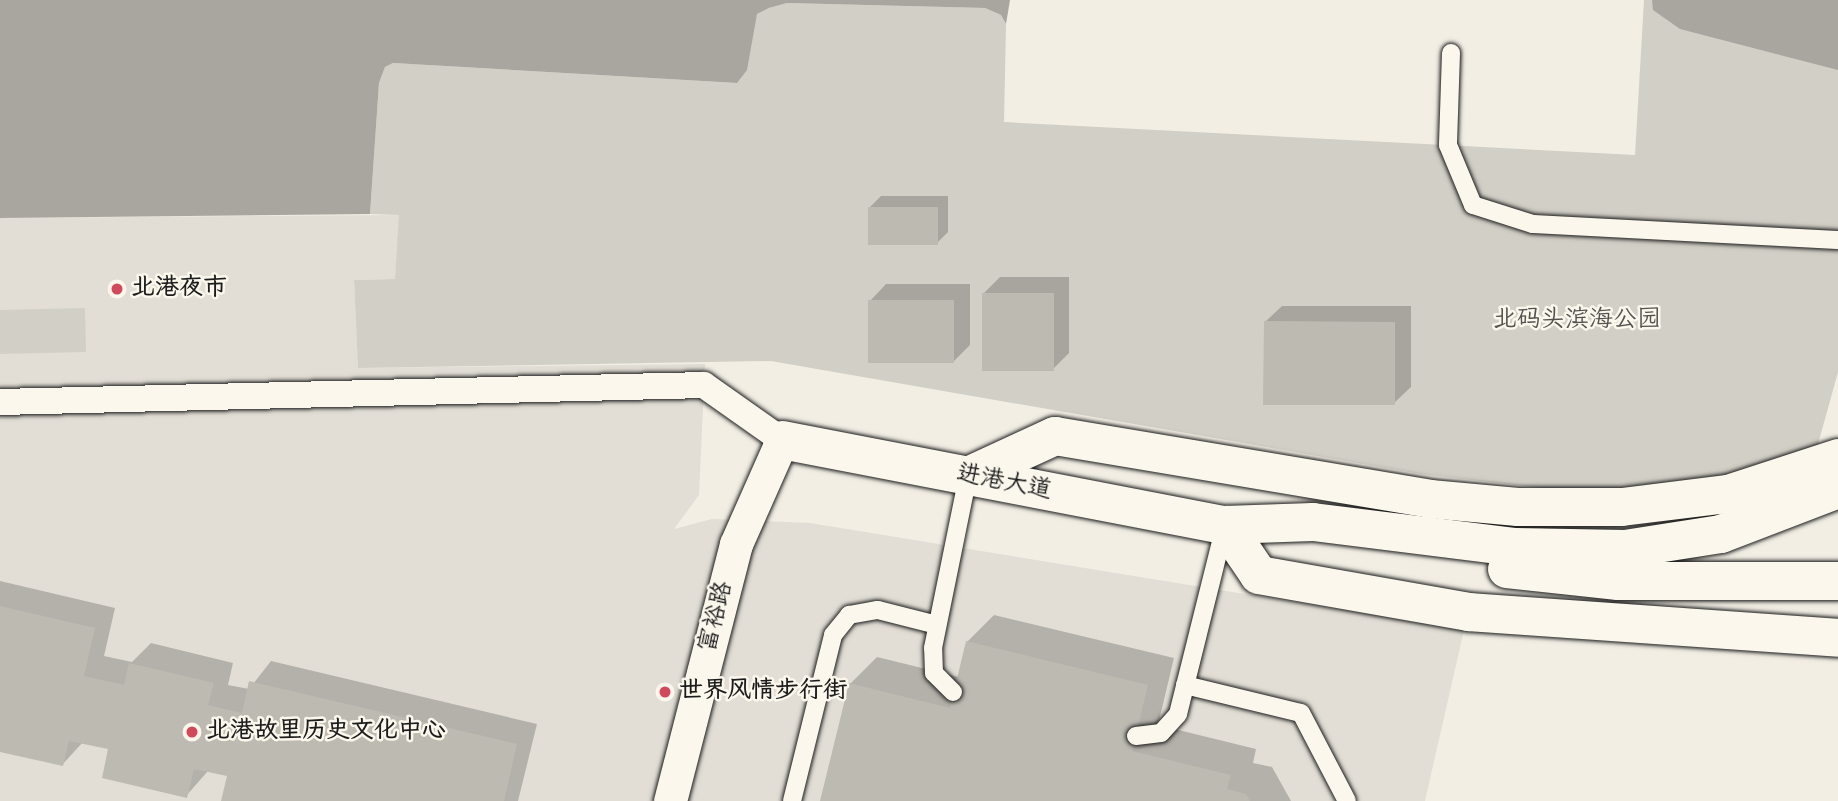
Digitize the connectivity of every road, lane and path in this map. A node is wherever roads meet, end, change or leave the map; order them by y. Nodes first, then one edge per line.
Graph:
1 (1451, 53) dead end
2 (1838, 240) edge
3 (0, 402) edge
4 (782, 440) junction
5 (1838, 458) edge
6 (968, 476) junction
7 (1838, 489) edge
8 (1225, 525) junction
9 (1312, 534) junction
10 (1838, 581) edge
11 (937, 625) junction
12 (1838, 638) edge
13 (1185, 685) junction
14 (953, 692) dead end
15 (1136, 736) dead end
16 (670, 801) edge
17 (792, 801) edge
18 (1347, 801) edge

1 - 2 lane
3 - 4 street
4 - 6 street, 进港大道
4 - 16 street, 富裕路
5 - 6 street
6 - 8 street, 进港大道
6 - 11 lane
7 - 9 street
8 - 9 street, 进港大道
8 - 12 street
8 - 13 lane
9 - 10 street
11 - 14 lane
11 - 17 lane
13 - 15 lane
13 - 18 lane

